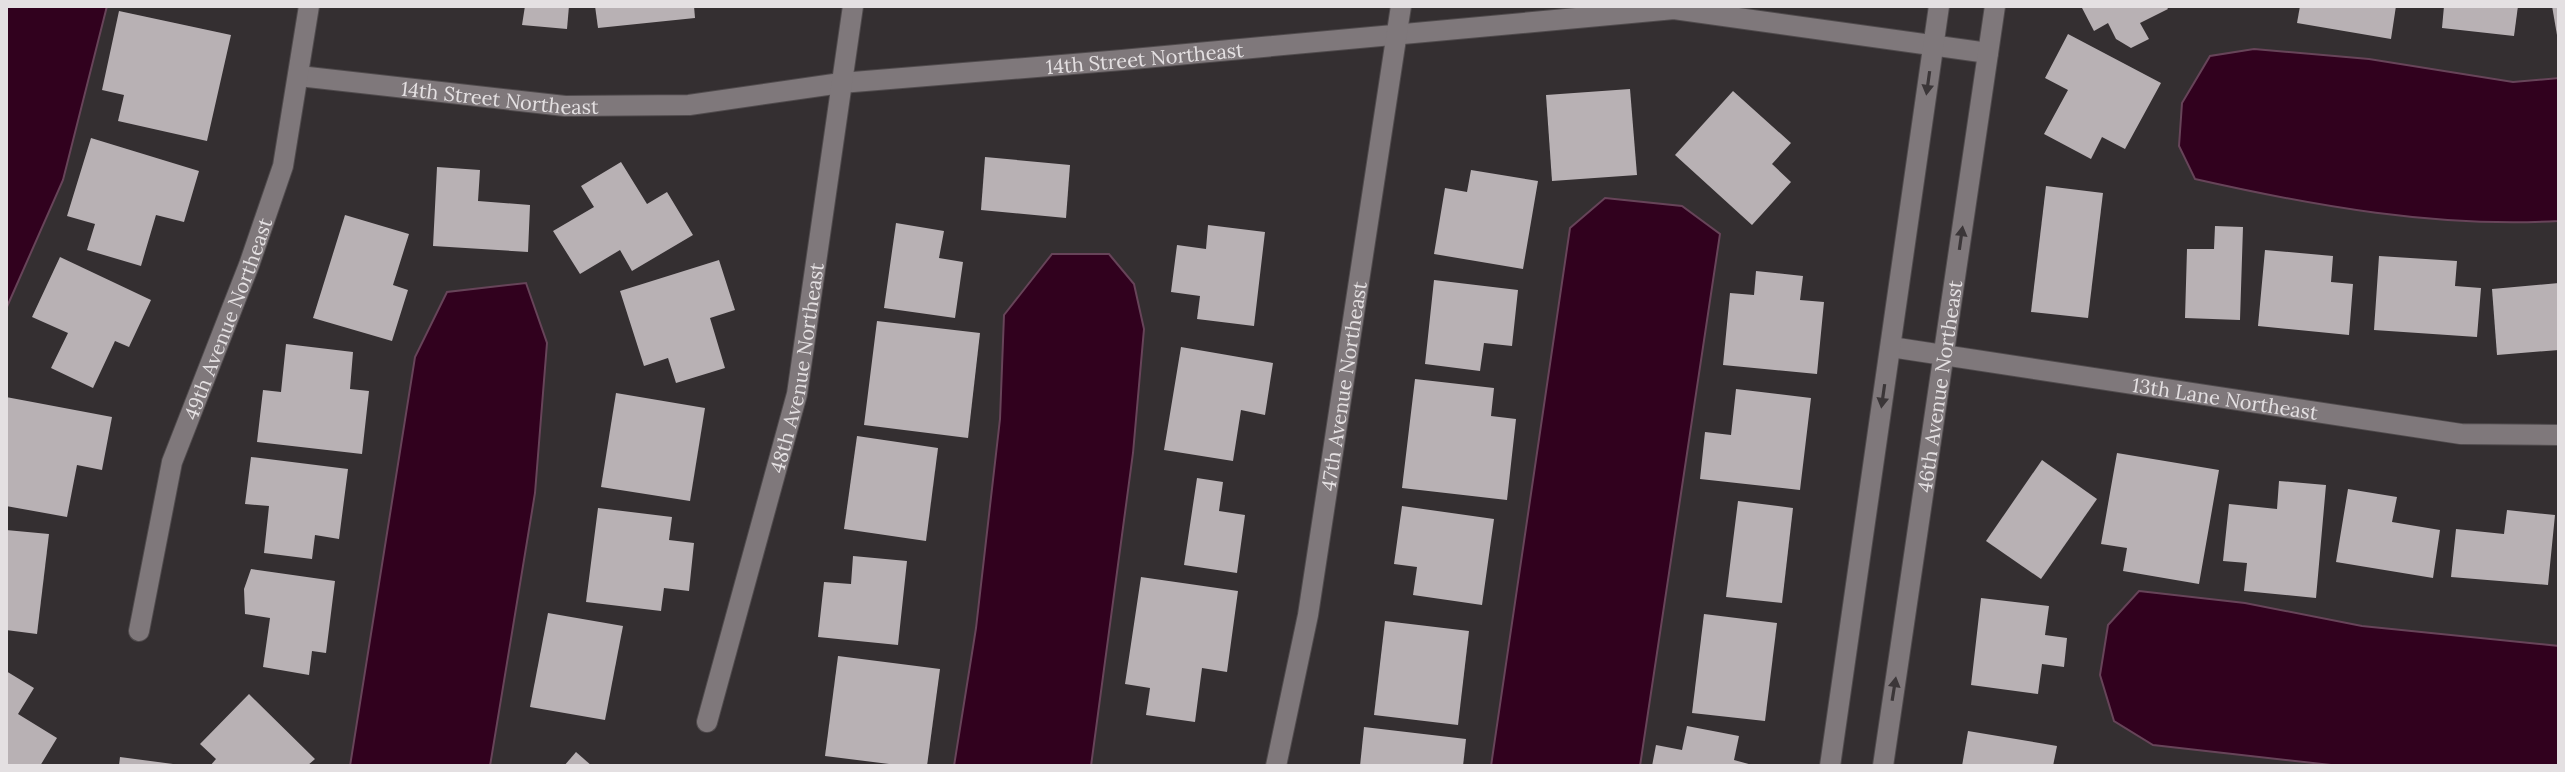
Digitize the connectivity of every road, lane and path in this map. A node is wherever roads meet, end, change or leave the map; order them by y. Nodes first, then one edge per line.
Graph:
1 (309, 6) edge
2 (853, 6) edge
3 (1401, 6) edge
4 (1939, 6) edge
5 (1995, 6) edge
6 (1397, 35) junction
7 (1934, 44) junction
8 (1988, 53) junction
9 (299, 76) junction
10 (841, 83) junction
11 (1891, 347) junction
12 (1945, 355) junction
13 (2559, 435) edge
14 (139, 631) dead end
15 (707, 722) dead end
16 (1276, 766) edge
17 (1830, 766) edge
18 (1883, 766) edge

1 - 9 street, 49th Avenue Northeast
2 - 10 street, 48th Avenue Northeast
3 - 6 street, 47th Avenue Northeast
4 - 7 street
5 - 8 street, 46th Avenue Northeast
6 - 7 street, 14th Street Northeast
6 - 10 street, 14th Street Northeast
6 - 16 street, 47th Avenue Northeast
7 - 8 street, 14th Street Northeast
7 -> 11 street
12 -> 8 street, 46th Avenue Northeast
9 - 10 street, 14th Street Northeast
9 - 14 street, 49th Avenue Northeast
10 - 15 street, 48th Avenue Northeast
11 - 12 street, 13th Lane Northeast
11 -> 17 street
12 - 13 street, 13th Lane Northeast
18 -> 12 street, 46th Avenue Northeast

